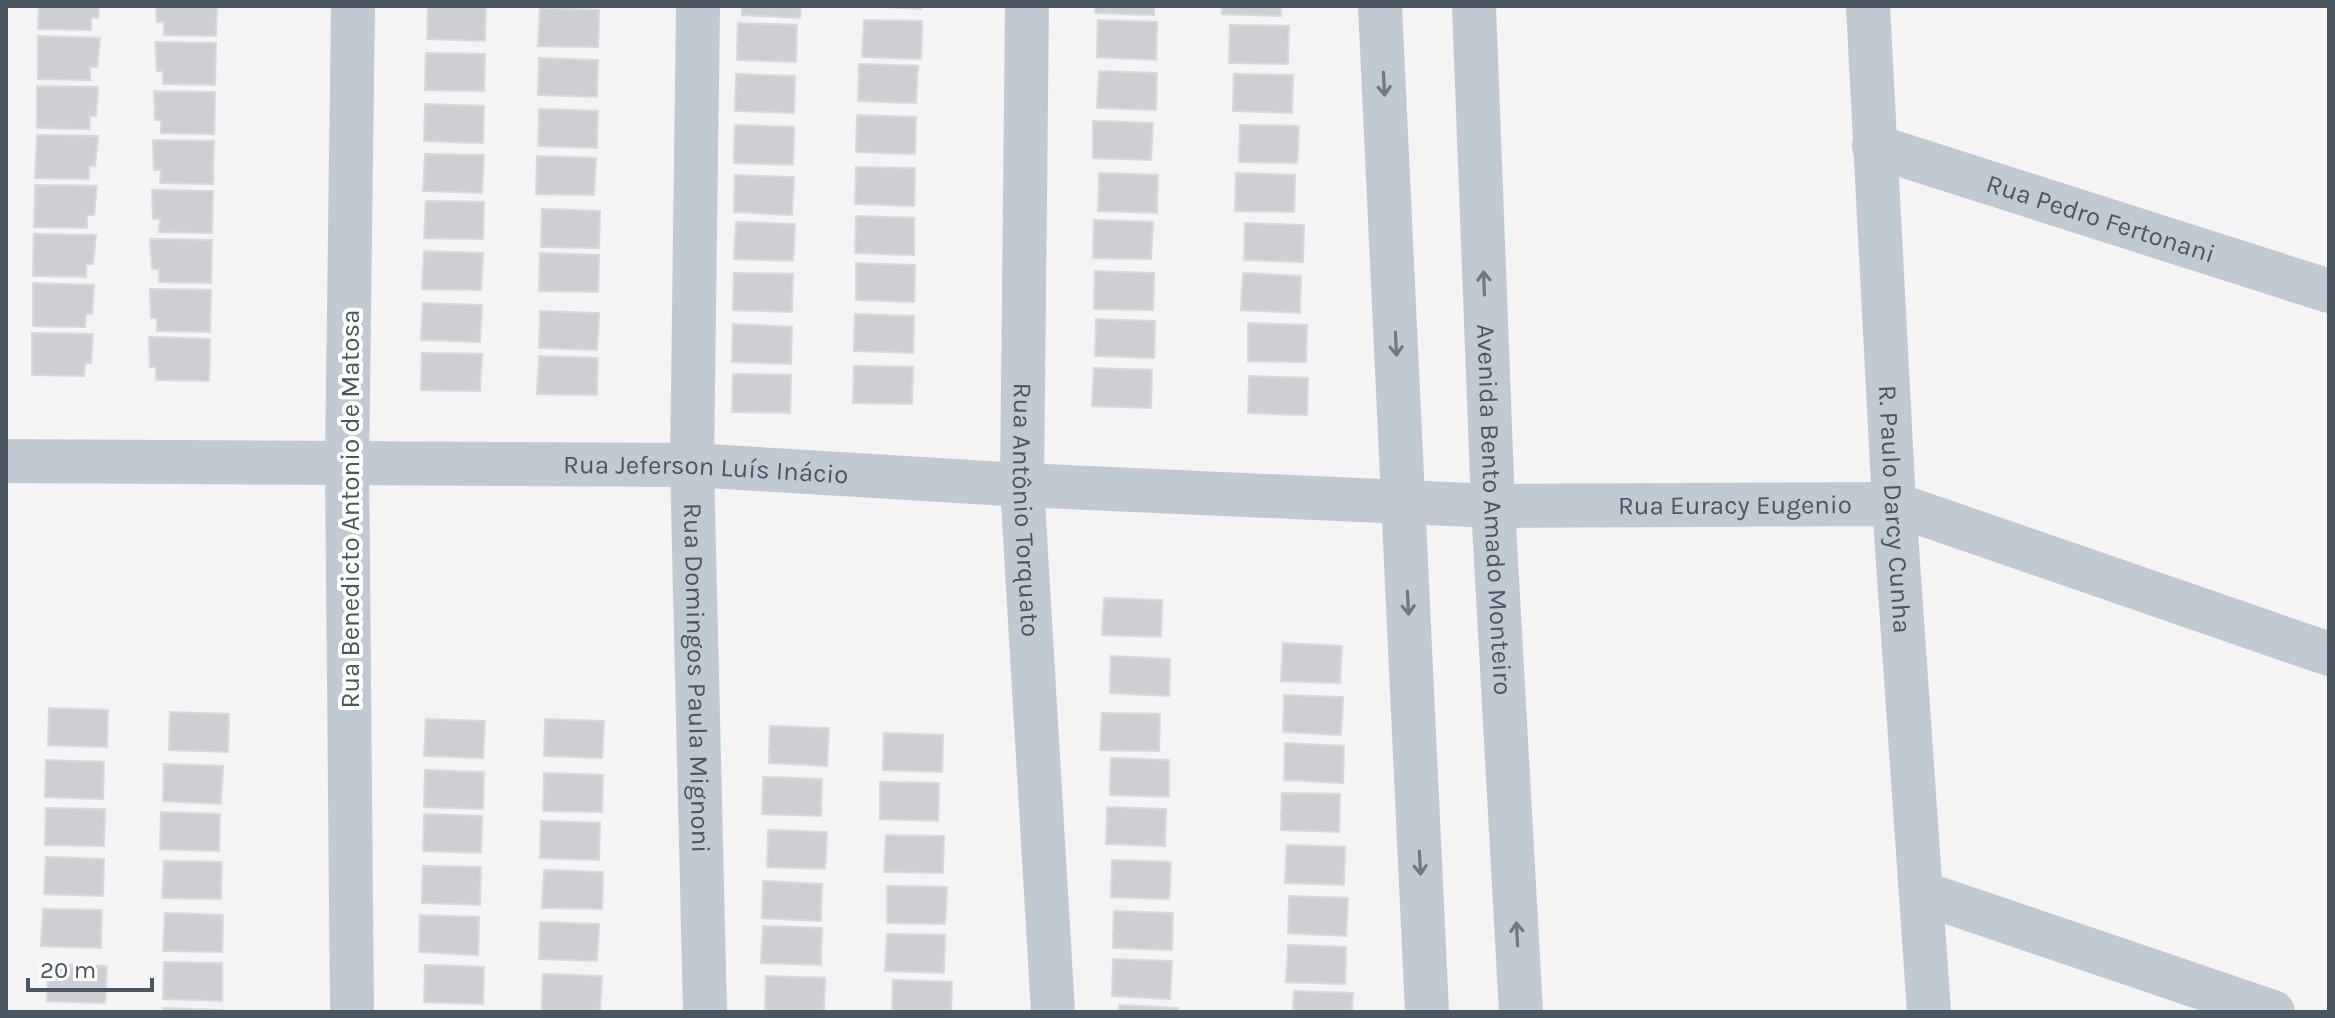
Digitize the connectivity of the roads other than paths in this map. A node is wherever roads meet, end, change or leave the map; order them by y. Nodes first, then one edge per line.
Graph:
1 (353, 6) edge
2 (698, 6) edge
3 (1027, 6) edge
4 (1380, 6) edge
5 (1474, 6) edge
6 (1868, 6) edge
7 (1874, 146) junction
8 (2329, 291) edge
9 (6, 461) edge
10 (347, 463) junction
11 (692, 465) junction
12 (1022, 485) junction
13 (1403, 502) junction
14 (1894, 504) junction
15 (1493, 506) junction
16 (2329, 654) edge
17 (1922, 893) junction
18 (352, 1012) edge
19 (705, 1012) edge
20 (1053, 1012) edge
21 (1427, 1012) edge
22 (1521, 1012) edge
23 (1929, 1012) edge
24 (2273, 1012) edge

1 - 10 street, Rua Benedicto Antonio de Matosa
2 - 11 street, Rua Domingos Paula Mignoni
3 - 12 street, Rua Antônio Torquato
4 -> 13 street
15 -> 5 street, Avenida Bento Amado Monteiro
6 - 7 street, R. Paulo Darcy Cunha
7 - 8 street, Rua Pedro Fertonani
7 - 14 street, R. Paulo Darcy Cunha
9 - 10 street, Rua Jeferson Luís Inácio
10 - 11 street, Rua Jeferson Luís Inácio
10 - 18 street, Rua Benedicto Antonio de Matosa
11 - 12 street, Rua Jeferson Luís Inácio
11 - 19 street, Rua Domingos Paula Mignoni
12 - 13 street, Rua Jeferson Luís Inácio
12 - 20 street, Rua Antônio Torquato
13 - 15 street, Rua Euracy Eugenio
13 -> 21 street
14 - 15 street, Rua Euracy Eugenio
14 - 16 street, Rua Euracy Eugenio
14 - 17 street, R. Paulo Darcy Cunha
22 -> 15 street, Avenida Bento Amado Monteiro
17 - 23 street, R. Paulo Darcy Cunha
17 - 24 street

